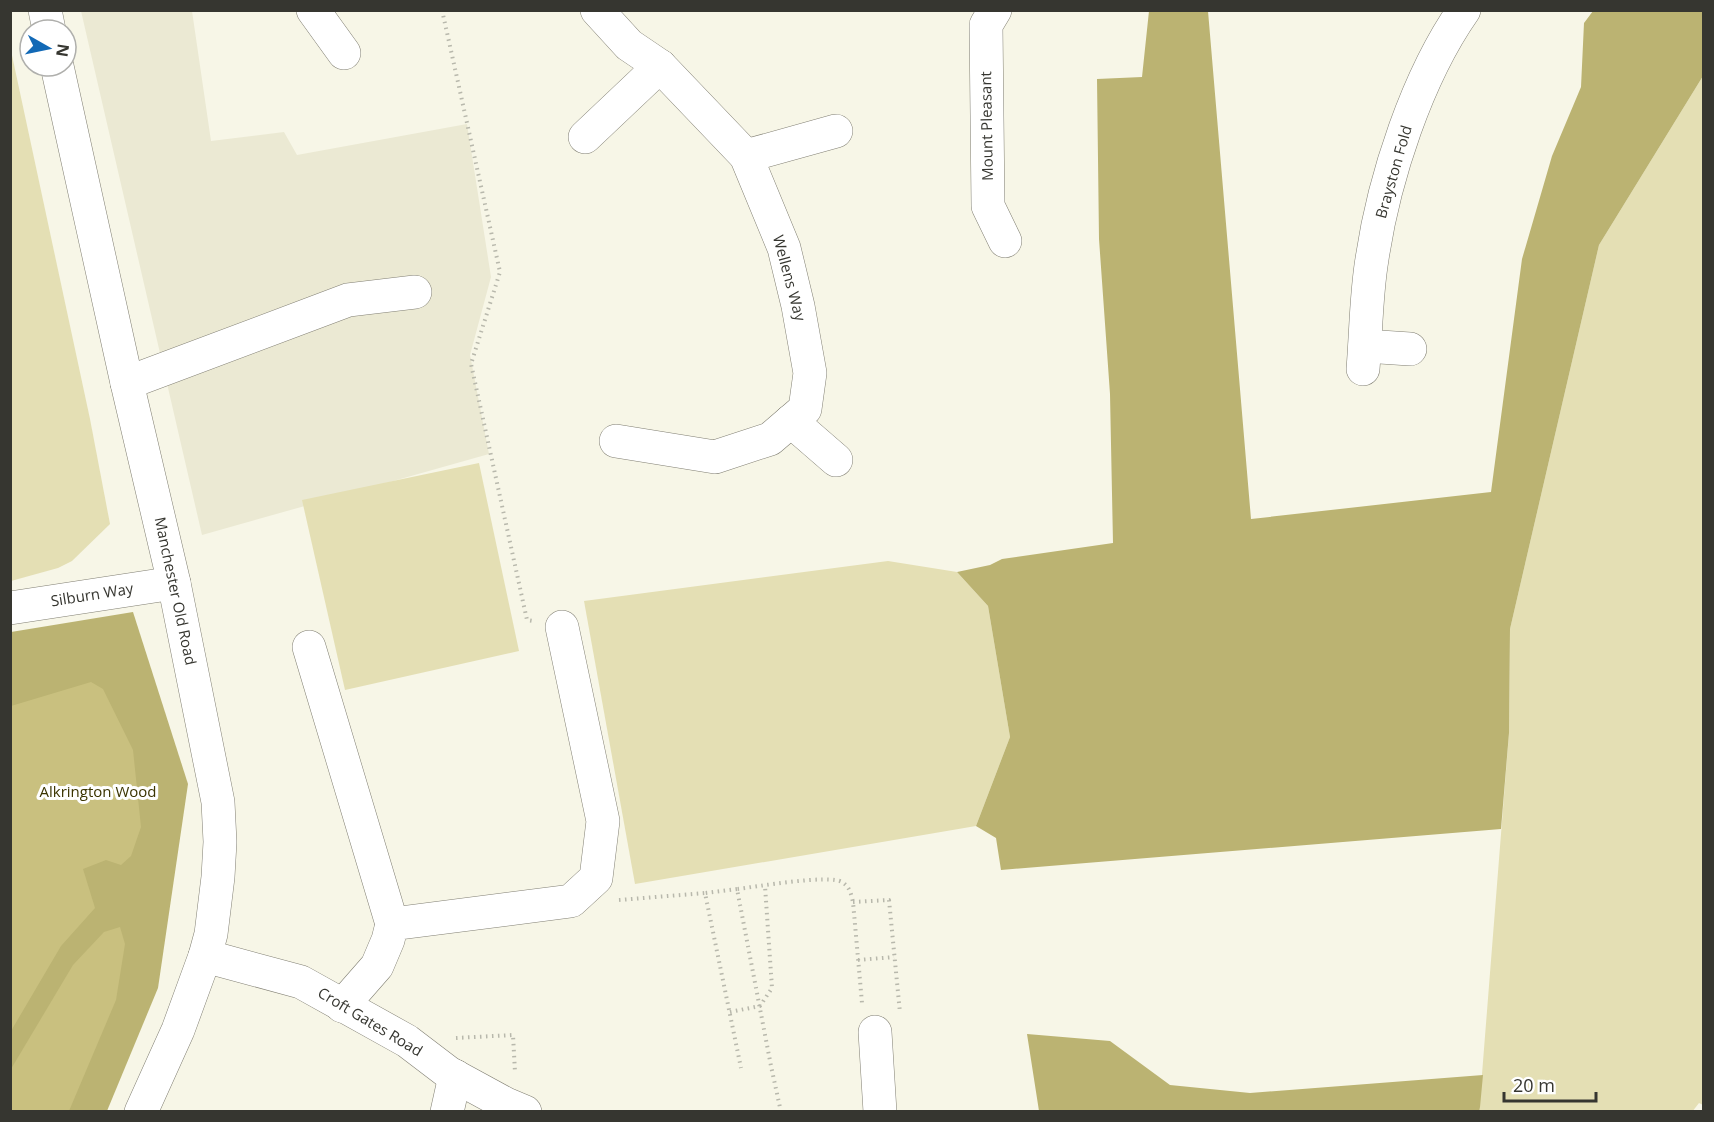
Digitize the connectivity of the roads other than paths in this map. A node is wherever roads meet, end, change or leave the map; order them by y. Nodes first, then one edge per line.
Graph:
1 (314, 10) edge
2 (597, 10) edge
3 (995, 10) edge
4 (1464, 10) edge
5 (344, 53) dead end
6 (660, 66) junction
7 (60, 78) edge
8 (836, 131) dead end
9 (585, 137) dead end
10 (746, 156) junction
11 (1005, 241) dead end
12 (415, 292) dead end
13 (1410, 349) dead end
14 (127, 383) junction
15 (791, 422) junction
16 (616, 441) dead end
17 (836, 459) dead end
18 (174, 583) junction
19 (10, 608) edge
20 (562, 627) road end
21 (309, 647) dead end
22 (392, 924) junction
23 (205, 956) junction
24 (342, 1006) junction
25 (875, 1032) road end
26 (455, 1076) junction
27 (141, 1112) edge
28 (447, 1112) edge
29 (525, 1112) edge
30 (880, 1112) edge

1 - 5 street
2 - 6 street, Wellens Way
3 - 11 street, Mount Pleasant
4 - 13 street, Brayston Fold
6 - 9 street
6 - 10 street, Wellens Way
7 - 14 street, Manchester Old Road
8 - 10 street
10 - 15 street, Wellens Way
12 - 14 street
14 - 18 street, Manchester Old Road
15 - 16 street, Wellens Way
15 - 17 street
18 - 19 street, Silburn Way
18 - 23 street, Manchester Old Road
20 - 22 street
21 - 22 street
22 - 24 street
23 - 24 street, Croft Gates Road
23 - 27 street, Manchester Old Road
24 - 26 street, Croft Gates Road
25 - 30 street
26 - 28 street
26 - 29 street, Croft Gates Road

